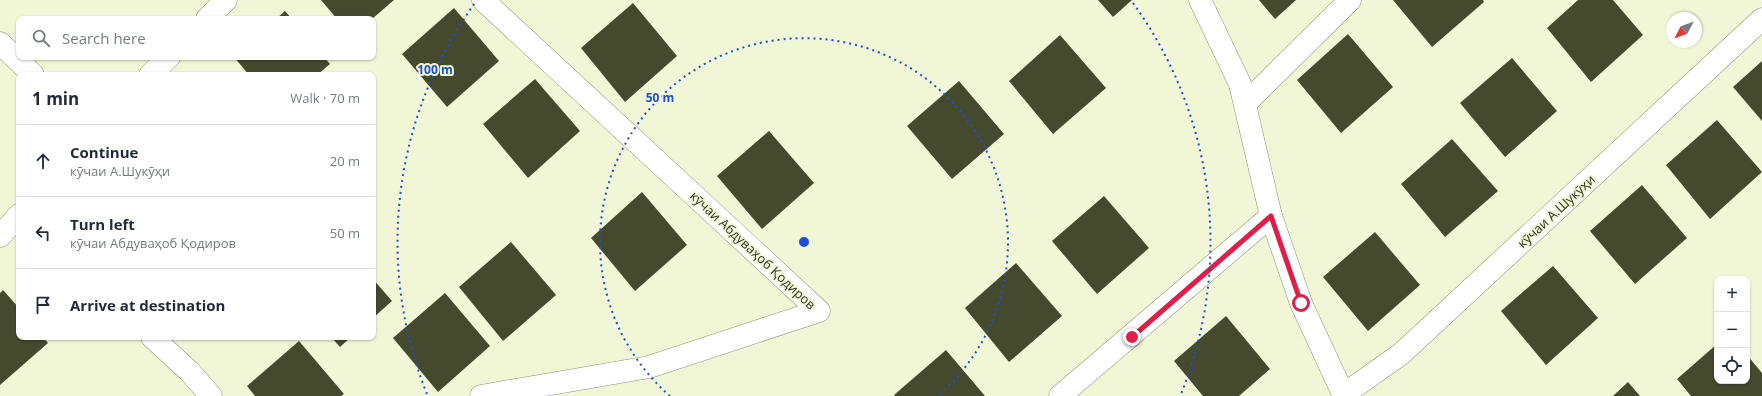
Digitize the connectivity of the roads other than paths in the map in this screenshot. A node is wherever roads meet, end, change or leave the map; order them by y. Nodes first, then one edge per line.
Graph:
1 (226, 0) edge
2 (483, 0) edge
3 (1200, 0) edge
4 (1350, 0) edge
5 (210, 16) edge
6 (1762, 19) edge
7 (0, 43) edge
8 (16, 59) edge
9 (18, 60) edge
10 (166, 60) edge
11 (30, 72) edge
12 (153, 72) edge
13 (1246, 103) junction
14 (1271, 216) junction
15 (16, 218) edge
16 (0, 236) edge
17 (155, 340) edge
18 (211, 396) edge
19 (481, 396) edge
20 (1060, 396) edge
21 (1344, 396) edge

1 - 5 street
2 - 19 street, кӯчаи Абдуваҳоб Қодиров
3 - 13 street, кӯчаи А.Шукӯҳи
4 - 13 street
6 - 21 street, кӯчаи А.Шукӯҳи
7 - 8 street
9 - 11 street
10 - 12 street
13 - 14 street, кӯчаи А.Шукӯҳи
14 - 20 street
14 - 21 street, кӯчаи А.Шукӯҳи
15 - 16 street
17 - 18 street

